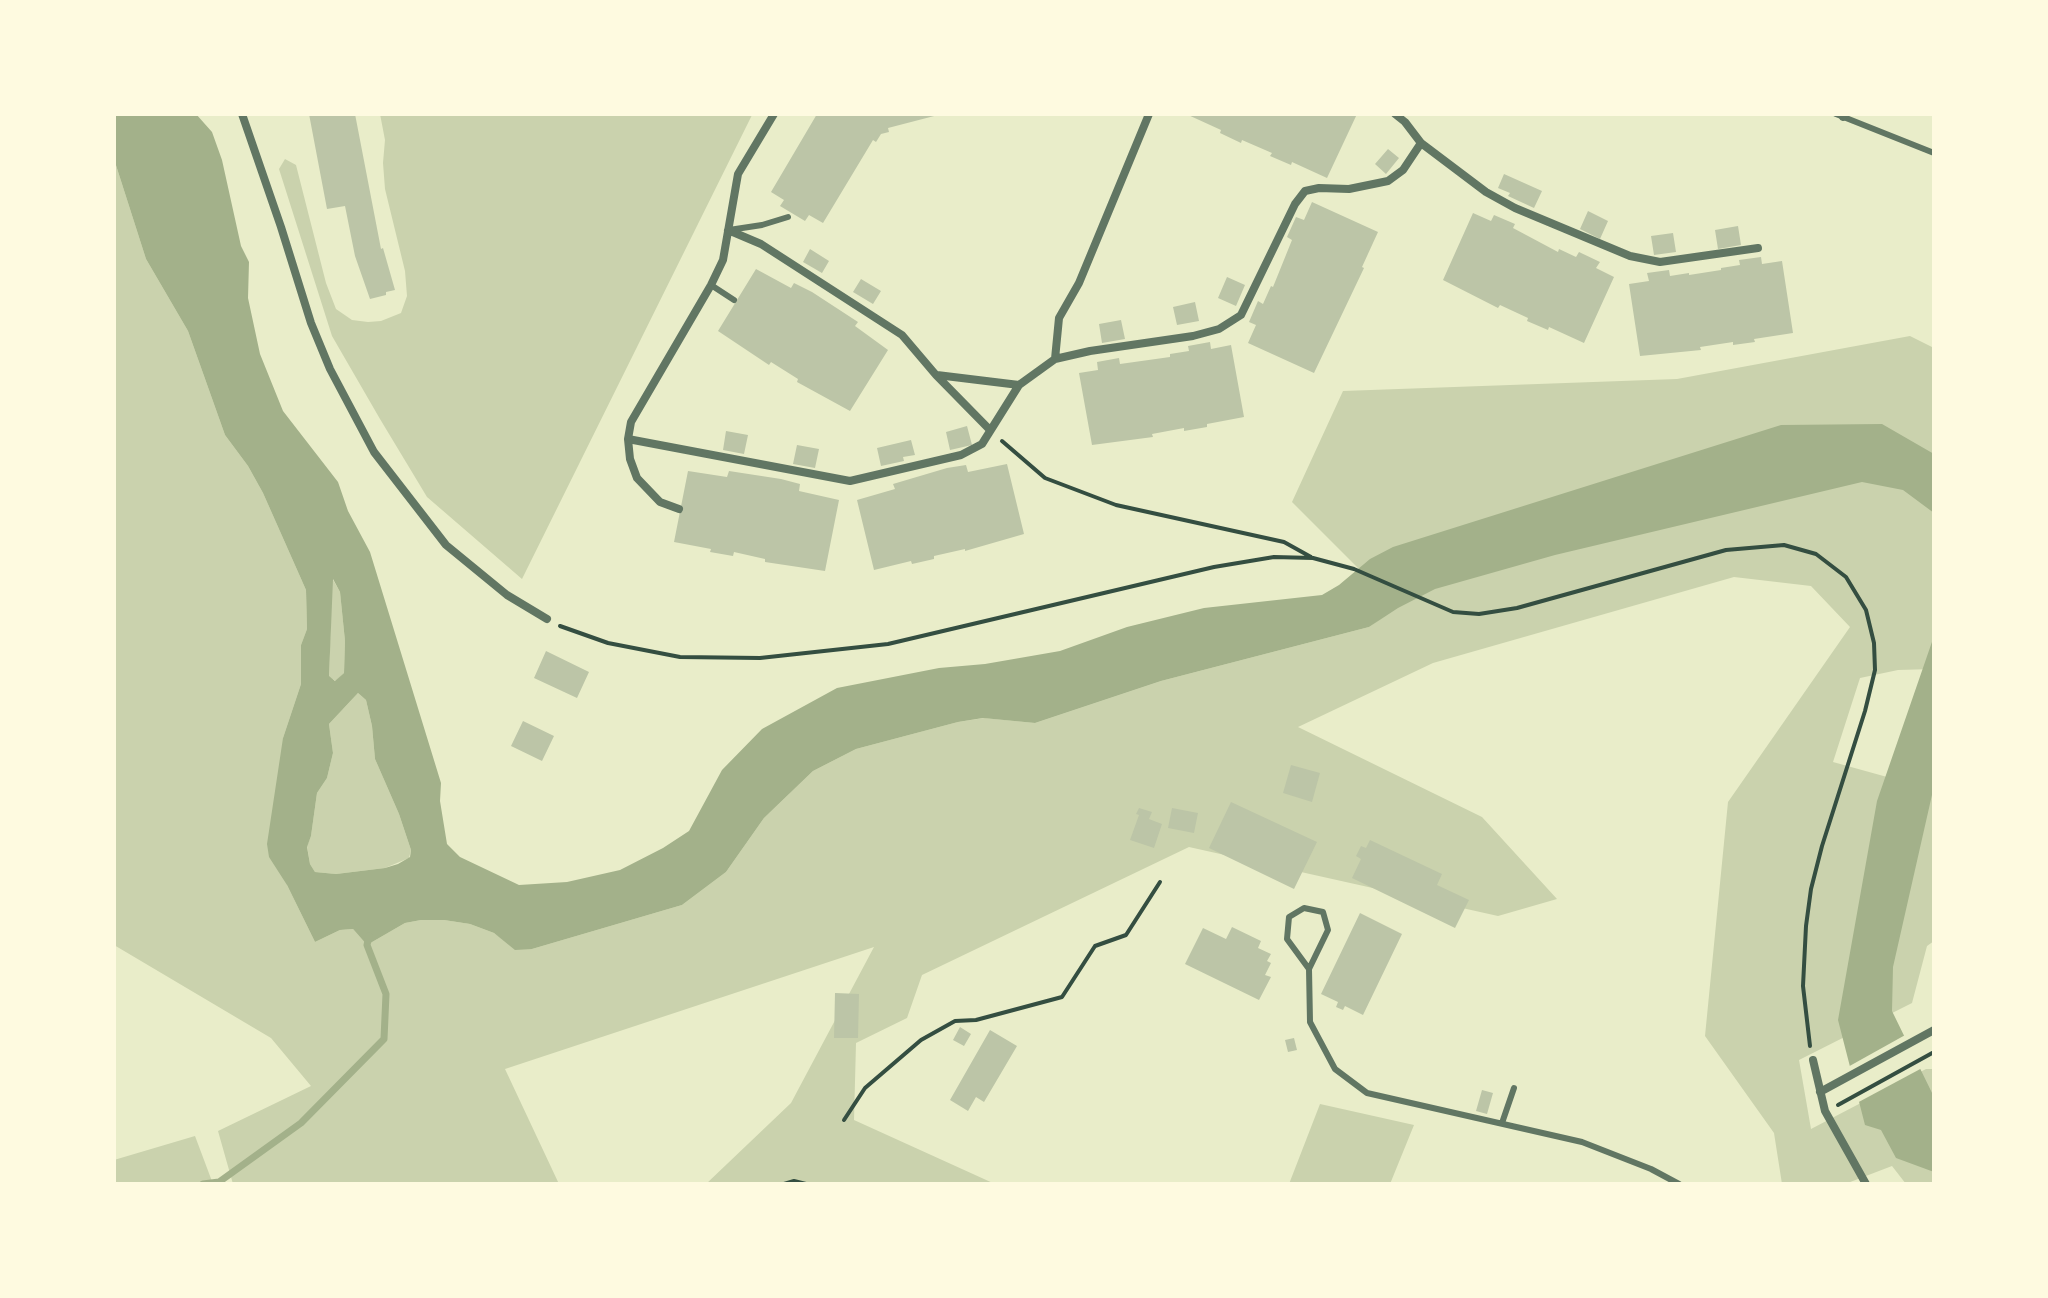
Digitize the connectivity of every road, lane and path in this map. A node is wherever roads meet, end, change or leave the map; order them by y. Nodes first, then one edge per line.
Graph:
1 (242, 114) edge
2 (774, 114) edge
3 (1149, 114) edge
4 (1395, 114) edge
5 (1840, 115) edge
6 (1421, 143) junction
7 (1934, 153) edge
8 (788, 217) dead end
9 (728, 230) junction
10 (1758, 248) dead end
11 (711, 285) junction
12 (734, 300) dead end
13 (1055, 359) junction
14 (936, 375) junction
15 (1019, 385) junction
16 (990, 430) junction
17 (628, 439) junction
18 (679, 509) dead end
19 (1313, 558) junction
20 (547, 619) joint
21 (1160, 882) dead end
22 (1309, 969) junction
23 (1934, 1030) edge
24 (1934, 1052) edge
25 (1813, 1060) joint
26 (1514, 1088) dead end
27 (1820, 1092) junction
28 (1843, 1103) dead end
29 (844, 1120) dead end
30 (1502, 1123) junction
31 (784, 1184) edge
32 (806, 1184) edge
33 (1679, 1184) edge
34 (1866, 1184) edge

1 - 20 street
2 - 9 street
3 - 13 street
4 - 6 street
5 - 7 lane
6 - 10 street
6 - 13 street
8 - 9 lane
9 - 11 street
9 - 14 street
11 - 12 lane
11 - 17 street
13 - 15 street
14 - 15 street
14 - 16 street
15 - 16 street
16 - 17 street
16 - 19 path
17 - 18 street
19 - 20 path
19 - 25 path
21 - 29 path
22 - 22 lane
22 - 30 lane
23 - 27 street
24 - 28 path
25 - 27 street
26 - 30 lane
27 - 34 street
30 - 33 lane
31 - 32 path

